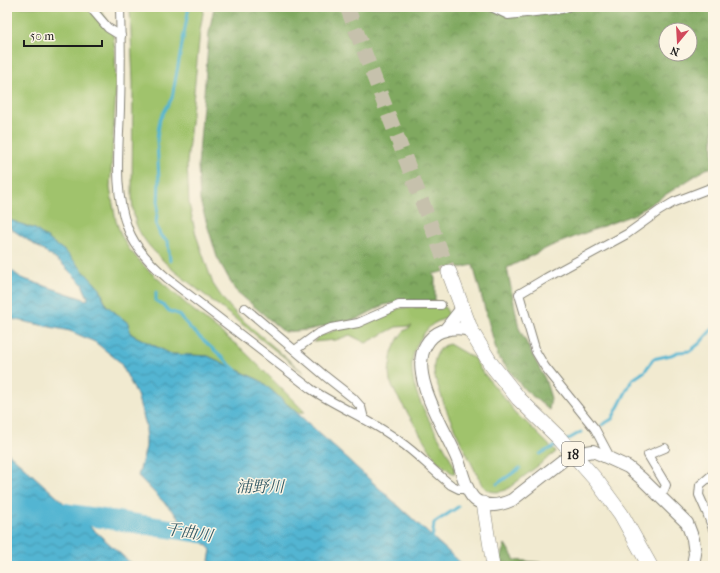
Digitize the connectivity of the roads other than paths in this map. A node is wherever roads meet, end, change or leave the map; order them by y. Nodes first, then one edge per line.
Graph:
1 (90, 7) edge
2 (120, 7) edge
3 (491, 7) edge
4 (568, 7) edge
5 (121, 36) junction
6 (713, 187) edge
7 (449, 272) tunnel mouth
8 (461, 304) junction
9 (440, 305) dead end
10 (245, 308) dead end
11 (444, 330) junction
12 (471, 331) junction
13 (295, 350) junction
14 (364, 418) junction
15 (665, 448) dead end
16 (581, 453) dead end
17 (611, 459) junction
18 (562, 461) dead end
19 (713, 474) edge
20 (468, 489) junction
21 (658, 495) junction
22 (482, 503) junction
23 (710, 513) edge
24 (713, 530) edge
25 (493, 566) edge
26 (650, 566) edge
27 (692, 566) edge

1 - 5 street
2 - 5 street
3 - 4 street
5 - 14 street
6 - 17 street
7 - 8 highway, 18
8 - 11 street
8 - 12 highway, 18
9 - 13 street
10 - 13 street
11 - 12 street
11 - 20 street
12 - 26 highway, 18
13 - 14 street
14 - 20 street
15 - 21 street
16 - 17 street
17 - 21 street
18 - 22 street
19 - 23 street
20 - 22 street
21 - 27 street
22 - 25 main road
23 - 24 street

